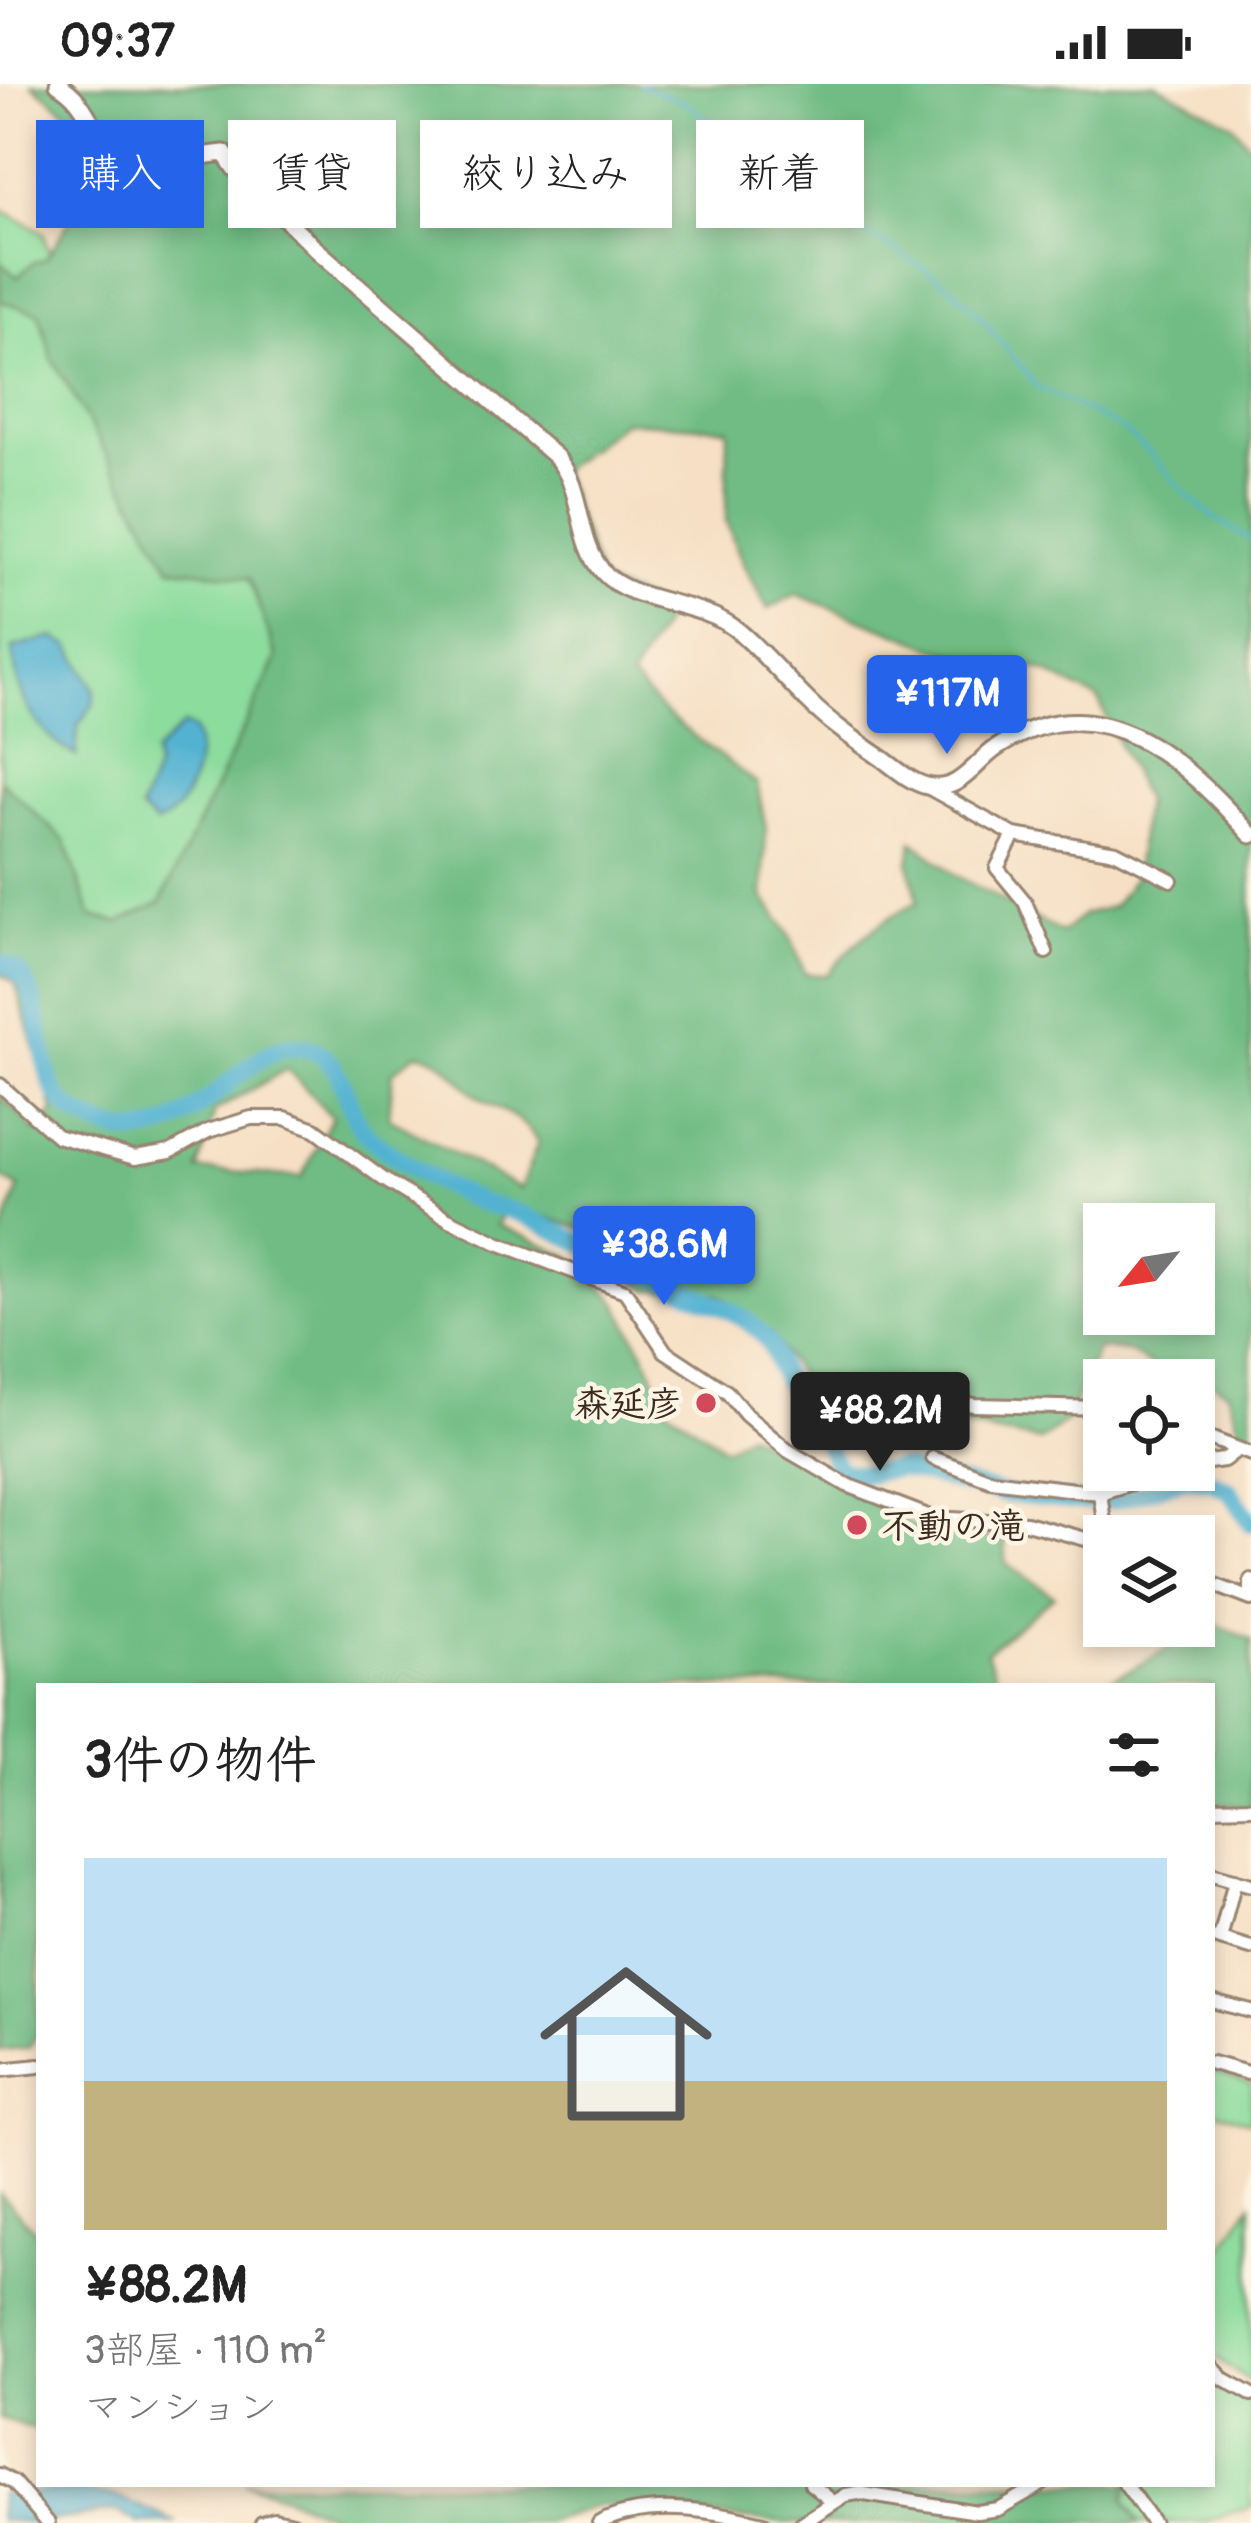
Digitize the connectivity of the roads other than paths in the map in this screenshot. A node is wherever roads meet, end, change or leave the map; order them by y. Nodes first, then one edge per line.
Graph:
1 (58, 84) edge
2 (925, 786) junction
3 (1014, 835) junction
4 (1251, 835) edge
5 (1171, 880) dead end
6 (1046, 952) dead end
7 (0, 1085) edge
8 (892, 1392) dead end
9 (1083, 1408) edge
10 (1215, 1440) edge
11 (1245, 1451) edge
12 (933, 1458) dead end
13 (1215, 1461) edge
14 (1106, 1491) edge
15 (1100, 1493) junction
16 (1100, 1515) edge
17 (1083, 1535) edge
18 (1215, 1585) edge
19 (1251, 1599) edge
20 (1215, 1808) edge
21 (1251, 1808) edge
22 (1215, 1875) edge
23 (1235, 1880) junction
24 (1251, 1885) edge
25 (1216, 1938) edge
26 (1251, 1948) edge
27 (1215, 2001) edge
28 (1251, 2011) edge
29 (1215, 2064) edge
30 (36, 2066) edge
31 (0, 2070) edge
32 (1251, 2074) edge
33 (1215, 2370) edge
34 (1251, 2394) edge
35 (0, 2475) edge
36 (815, 2487) edge
37 (1037, 2487) edge
38 (1127, 2487) edge
39 (833, 2502) junction
40 (48, 2523) edge
41 (262, 2523) edge
42 (292, 2523) edge
43 (598, 2523) edge
44 (764, 2523) edge
45 (802, 2523) edge
46 (1154, 2523) edge

1 - 2 street
2 - 3 street
2 - 4 street
3 - 5 street
3 - 6 street
7 - 17 street
8 - 9 street
10 - 11 street
11 - 13 street
12 - 15 street
14 - 15 street
15 - 16 street
18 - 19 street
20 - 21 street
22 - 23 street
23 - 24 street
23 - 25 street
25 - 26 street
27 - 28 street
29 - 32 street
30 - 31 street
33 - 34 street
35 - 40 street
36 - 39 street
37 - 39 street
38 - 46 street
39 - 45 street
41 - 42 street
43 - 44 street

